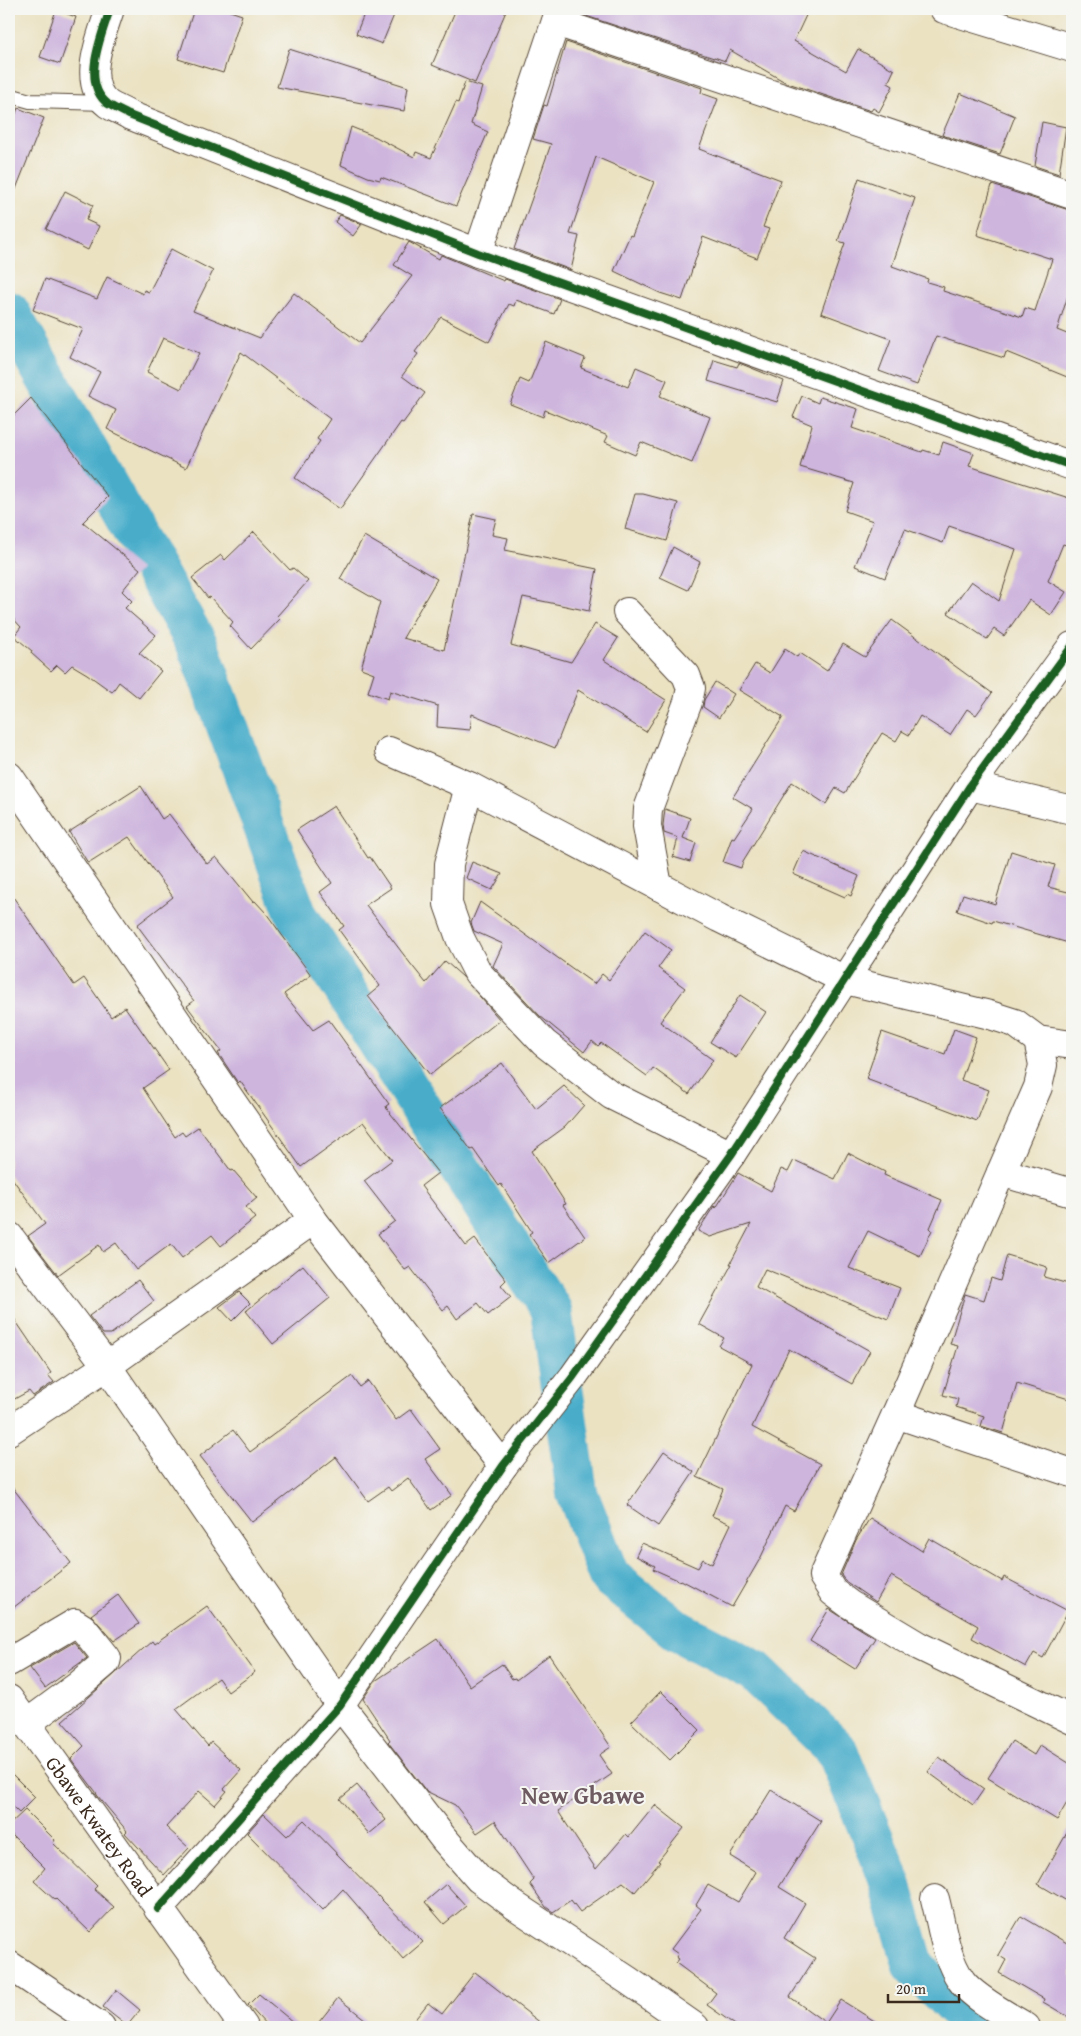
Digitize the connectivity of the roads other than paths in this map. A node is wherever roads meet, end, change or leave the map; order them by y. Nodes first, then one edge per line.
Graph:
1 (110, 9) edge
2 (944, 9) edge
3 (558, 15) edge
4 (1072, 48) edge
5 (9, 94) edge
6 (107, 103) junction
7 (1072, 195) edge
8 (478, 253) junction
9 (1072, 466) edge
10 (627, 612) dead end
11 (1072, 646) edge
12 (389, 751) dead end
13 (9, 776) edge
14 (469, 786) junction
15 (970, 786) junction
16 (1072, 810) edge
17 (658, 886) junction
18 (845, 980) junction
19 (1038, 1040) junction
20 (1072, 1045) edge
21 (731, 1155) junction
22 (1001, 1172) junction
23 (1072, 1193) edge
24 (313, 1220) junction
25 (9, 1236) edge
26 (107, 1366) junction
27 (896, 1414) junction
28 (9, 1431) edge
29 (503, 1466) junction
30 (1072, 1473) edge
31 (9, 1662) edge
32 (9, 1699) edge
33 (340, 1705) junction
34 (1072, 1720) edge
35 (26, 1724) junction
36 (935, 1899) dead end
37 (158, 1909) junction
38 (9, 1966) edge
39 (101, 2027) edge
40 (244, 2027) edge
41 (695, 2027) edge
42 (1026, 2027) edge

1 - 6 street
2 - 4 street
3 - 7 street
3 - 8 street
5 - 6 lane
6 - 8 street
8 - 9 street
10 - 17 street
11 - 15 street
12 - 14 street
13 - 24 street
14 - 17 street
14 - 21 street
15 - 16 street
15 - 18 street
17 - 18 street
18 - 19 street
18 - 21 street
19 - 20 street
19 - 22 street
21 - 29 street
22 - 23 street
22 - 27 street
24 - 26 street
24 - 29 street
25 - 26 street
26 - 28 street
26 - 33 street
27 - 30 street
27 - 34 street
29 - 33 street
31 - 35 street
32 - 35 street, Gbawe Kwatey Road
33 - 37 street
33 - 41 street
35 - 37 street, Gbawe Kwatey Road
36 - 42 street
37 - 40 street, Gbawe Kwatey Road
38 - 39 street

